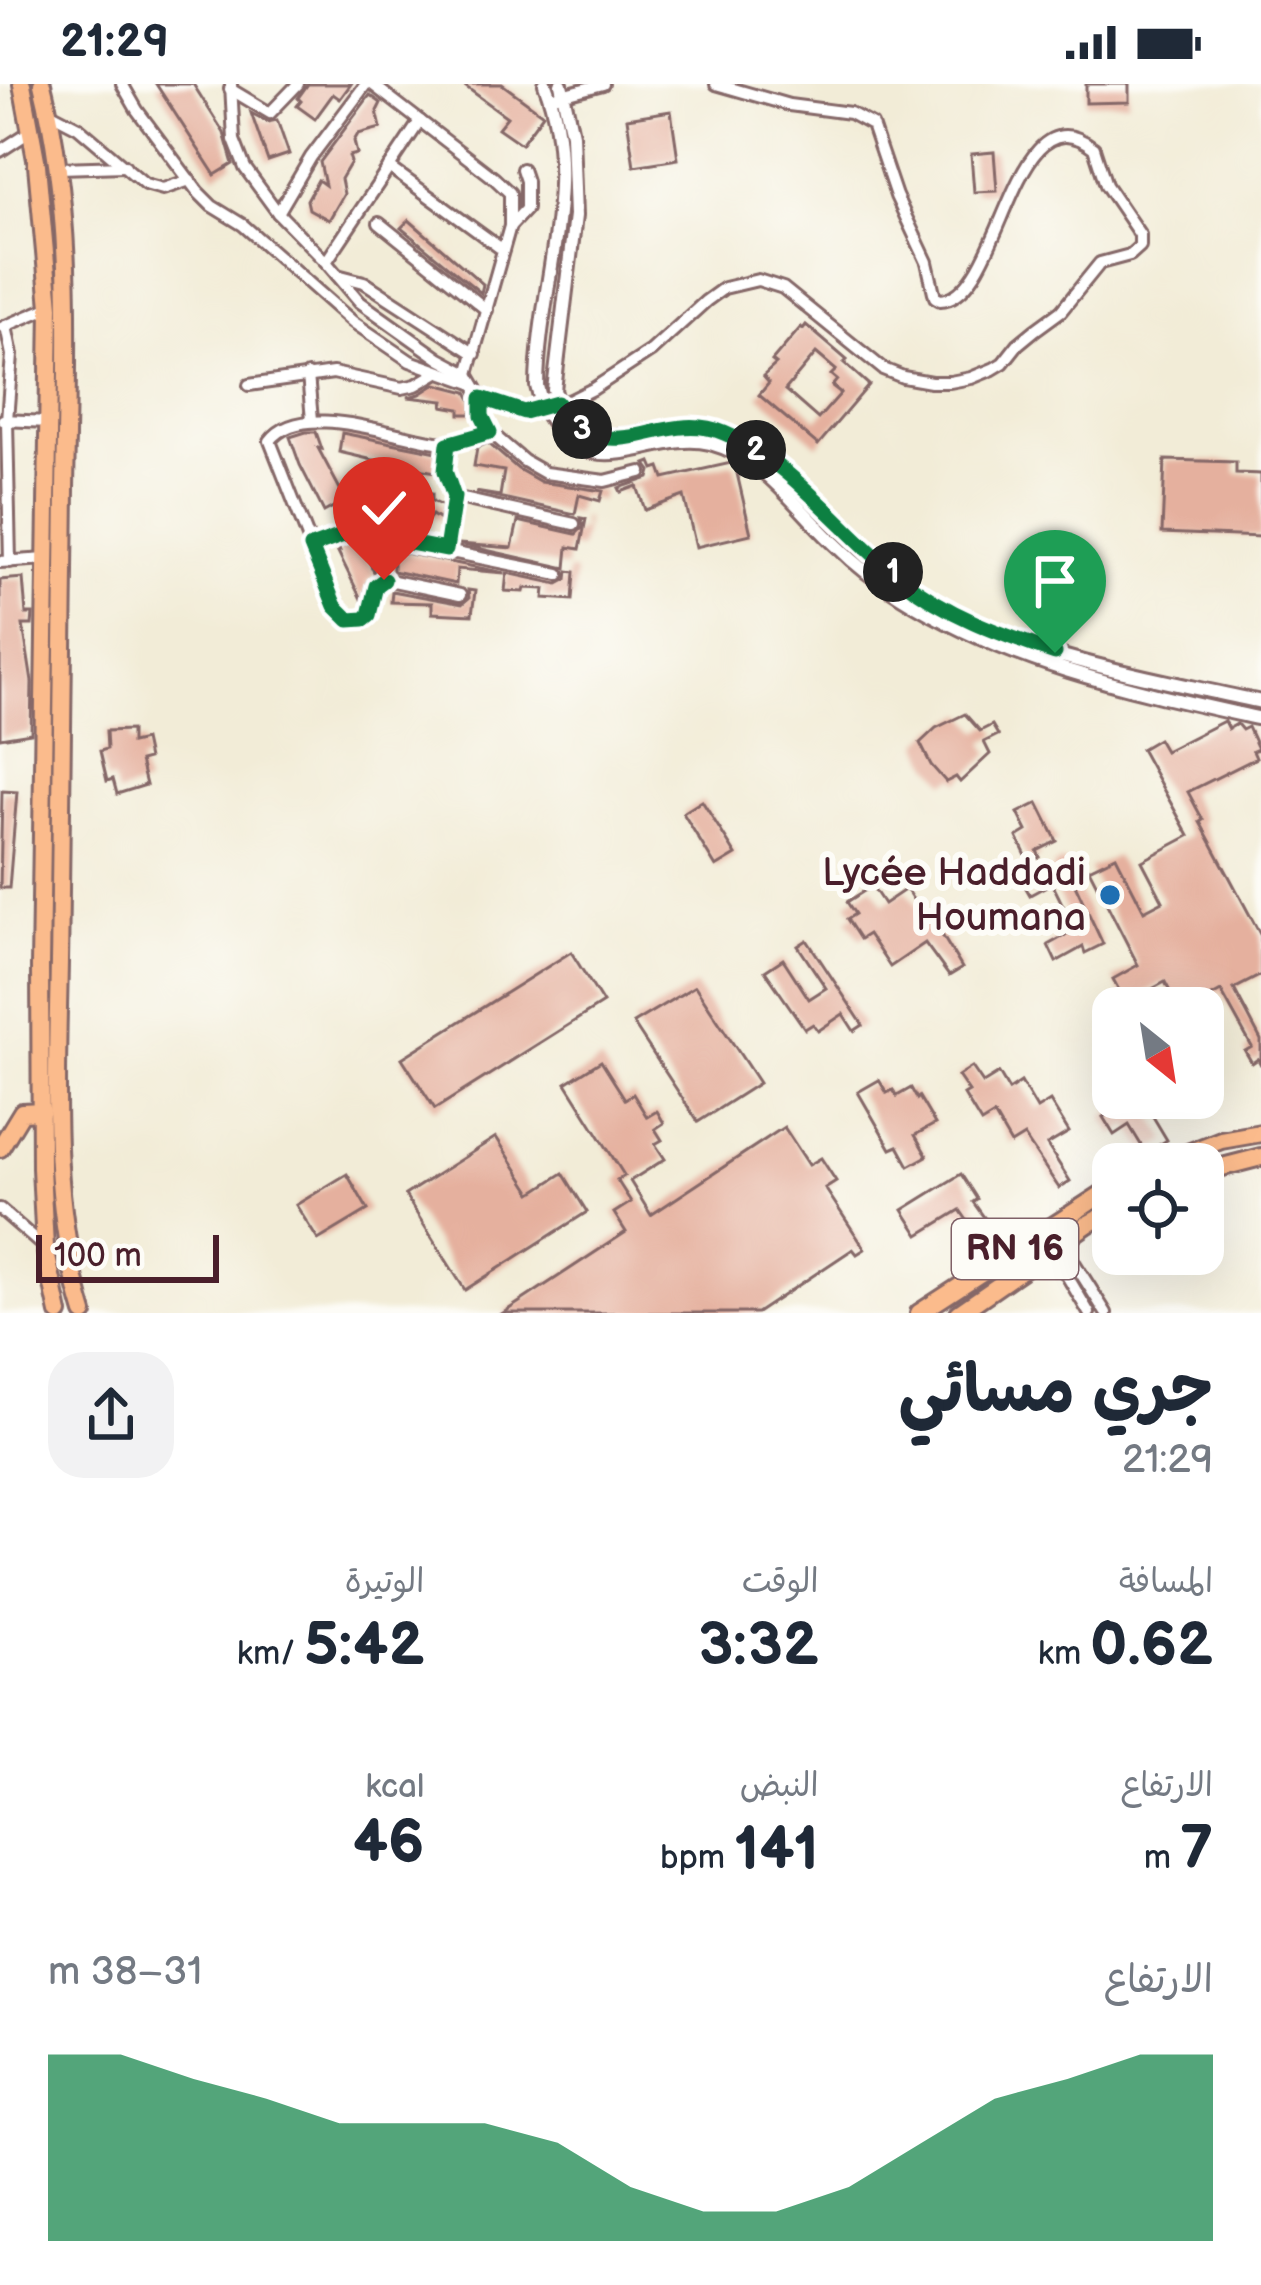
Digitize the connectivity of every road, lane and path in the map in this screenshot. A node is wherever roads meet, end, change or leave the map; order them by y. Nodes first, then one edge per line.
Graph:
1 (22, 84) edge
2 (42, 84) edge
3 (122, 84) edge
4 (298, 84) edge
5 (369, 84) edge
6 (544, 84) edge
7 (602, 84) edge
8 (716, 84) edge
9 (231, 87) edge
10 (558, 93) edge
11 (49, 112) junction
12 (420, 121) junction
13 (31, 131) junction
14 (0, 151) edge
15 (125, 166) junction
16 (389, 167) junction
17 (59, 168) junction
18 (522, 169) dead end
19 (190, 180) junction
20 (278, 213) junction
21 (379, 223) dead end
22 (510, 226) junction
23 (503, 250) junction
24 (326, 262) junction
25 (337, 275) junction
26 (50, 307) junction
27 (487, 310) junction
28 (3, 327) edge
29 (475, 354) junction
30 (438, 372) junction
31 (308, 375) junction
32 (471, 379) junction
33 (249, 385) dead end
34 (482, 398) junction
35 (557, 403) junction
36 (542, 407) junction
37 (4, 420) edge
38 (311, 420) junction
39 (49, 422) junction
40 (490, 432) junction
41 (448, 444) junction
42 (641, 472) dead end
43 (454, 497) junction
44 (574, 524) dead end
45 (311, 547) junction
46 (446, 550) junction
47 (47, 559) junction
48 (5, 562) edge
49 (559, 574) dead end
50 (460, 595) dead end
51 (1261, 702) edge
52 (1261, 719) edge
53 (42, 1112) junction
54 (1261, 1133) edge
55 (1216, 1143) edge
56 (0, 1148) edge
57 (1261, 1157) edge
58 (1224, 1167) edge
59 (1092, 1200) edge
60 (0, 1209) edge
61 (1092, 1224) edge
62 (1046, 1229) junction
63 (1057, 1246) junction
64 (45, 1248) junction
65 (58, 1313) edge
66 (85, 1313) edge
67 (919, 1313) edge
68 (959, 1313) edge
69 (1089, 1313) edge
70 (1106, 1313) edge

1 - 13 highway
2 - 11 highway
3 - 19 street
4 - 9 street
5 - 12 street
5 - 20 street
6 - 10 street
7 - 10 street
8 - 35 street
9 - 20 street
10 - 35 street
10 - 36 street
11 - 15 street
11 - 17 highway
12 - 16 street
12 - 22 street
13 - 14 street
13 - 26 highway
15 - 17 street
15 - 19 street
16 - 23 street
16 - 24 street
17 - 66 highway
18 - 22 street
19 - 30 street
20 - 24 street
21 - 27 street
22 - 23 street
23 - 27 street
24 - 25 street
25 - 29 street
25 - 32 street
26 - 28 street
26 - 39 highway
27 - 29 street
28 - 37 street
29 - 32 street
30 - 31 street
30 - 32 street
31 - 33 street
31 - 38 street
32 - 34 street
34 - 36 street
34 - 40 street
35 - 36 street
35 - 51 street
36 - 52 street
37 - 39 street
37 - 48 street
38 - 41 street
38 - 45 street
39 - 47 highway
40 - 41 street
40 - 42 street
41 - 43 street
43 - 44 street
43 - 46 street
45 - 46 street
45 - 50 street
46 - 49 street
47 - 48 street
47 - 53 highway
53 - 56 highway
53 - 64 highway
54 - 55 highway
57 - 58 highway
59 - 62 highway, RN 16
60 - 64 street
61 - 63 highway, RN 16
62 - 63 street
62 - 67 highway, RN 16
63 - 68 highway, RN 16
63 - 69 street
63 - 70 street
64 - 65 highway

